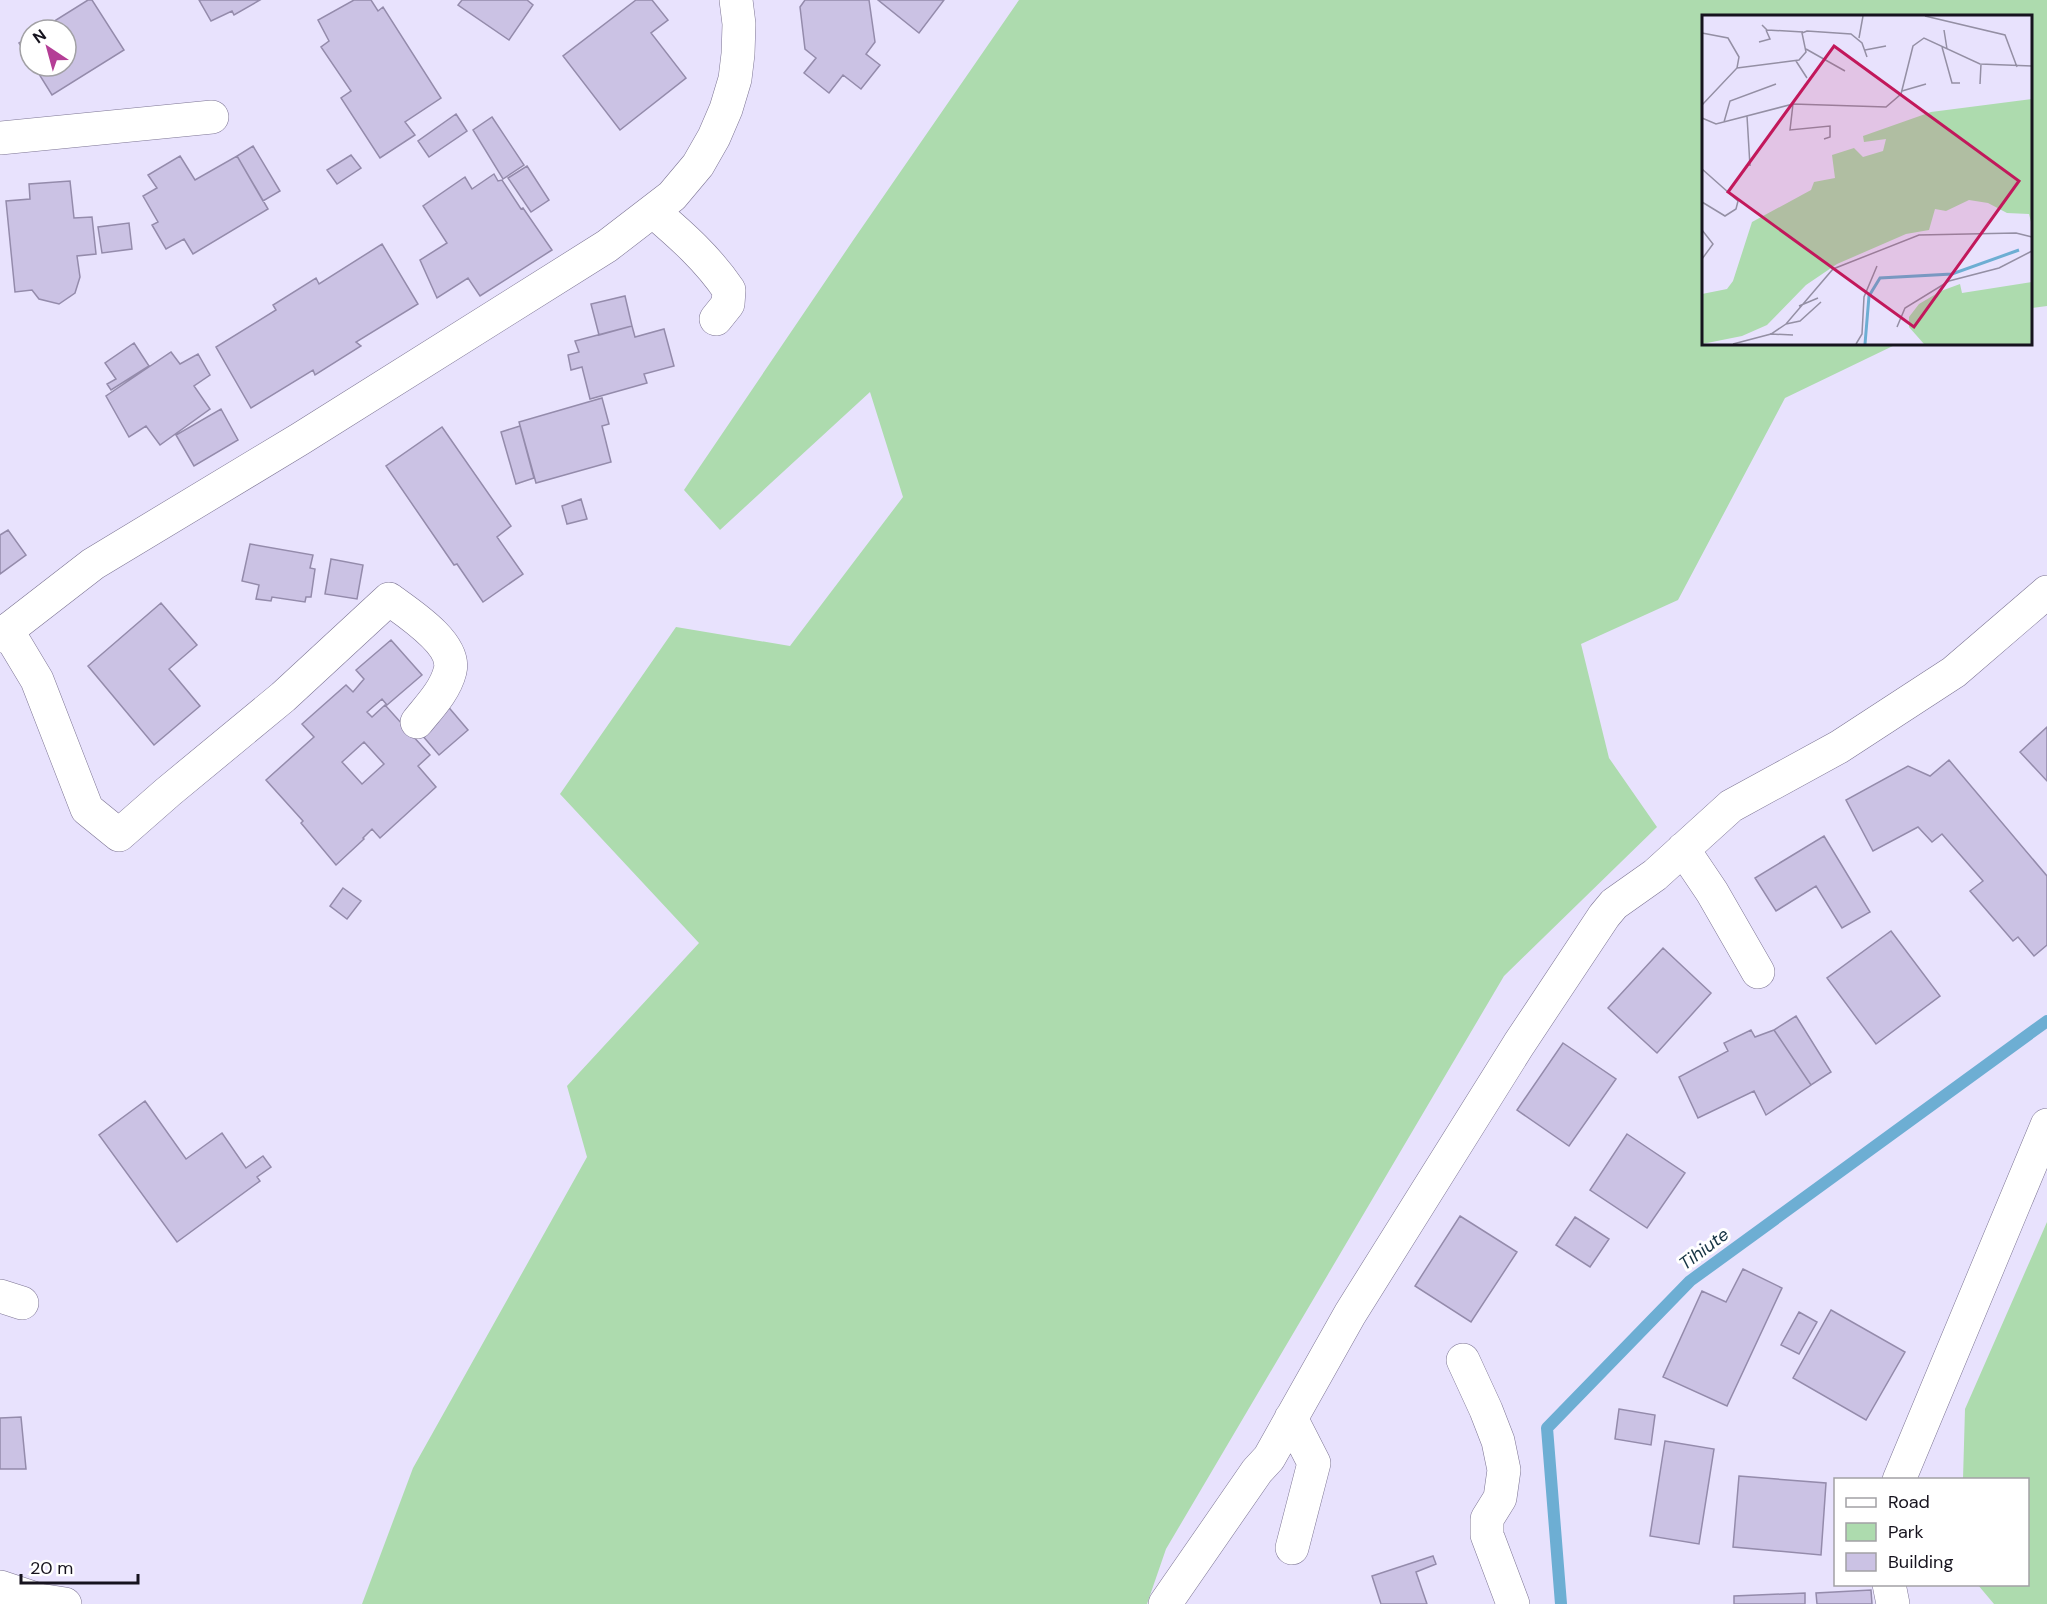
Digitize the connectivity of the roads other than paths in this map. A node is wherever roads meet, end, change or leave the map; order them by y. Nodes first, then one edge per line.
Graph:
1 (736, 0) edge
2 (212, 117) dead end
3 (0, 138) edge
4 (654, 212) junction
5 (716, 319) dead end
6 (2047, 592) edge
7 (3, 633) edge
8 (417, 722) dead end
9 (1683, 849) junction
10 (1758, 972) dead end
11 (2047, 1125) edge
12 (1463, 1360) dead end
13 (1291, 1418) junction
14 (1899, 1478) edge
15 (1292, 1548) dead end
16 (1889, 1586) edge
17 (0, 1587) edge
18 (65, 1604) edge
19 (1165, 1604) edge
20 (1513, 1604) edge
21 (1893, 1604) edge

1 - 4 street
2 - 3 street
4 - 5 street
4 - 7 street
6 - 9 street
7 - 8 street
9 - 10 street
9 - 13 street
11 - 14 street
12 - 20 street
13 - 15 street
13 - 19 street
16 - 21 street
17 - 18 street

